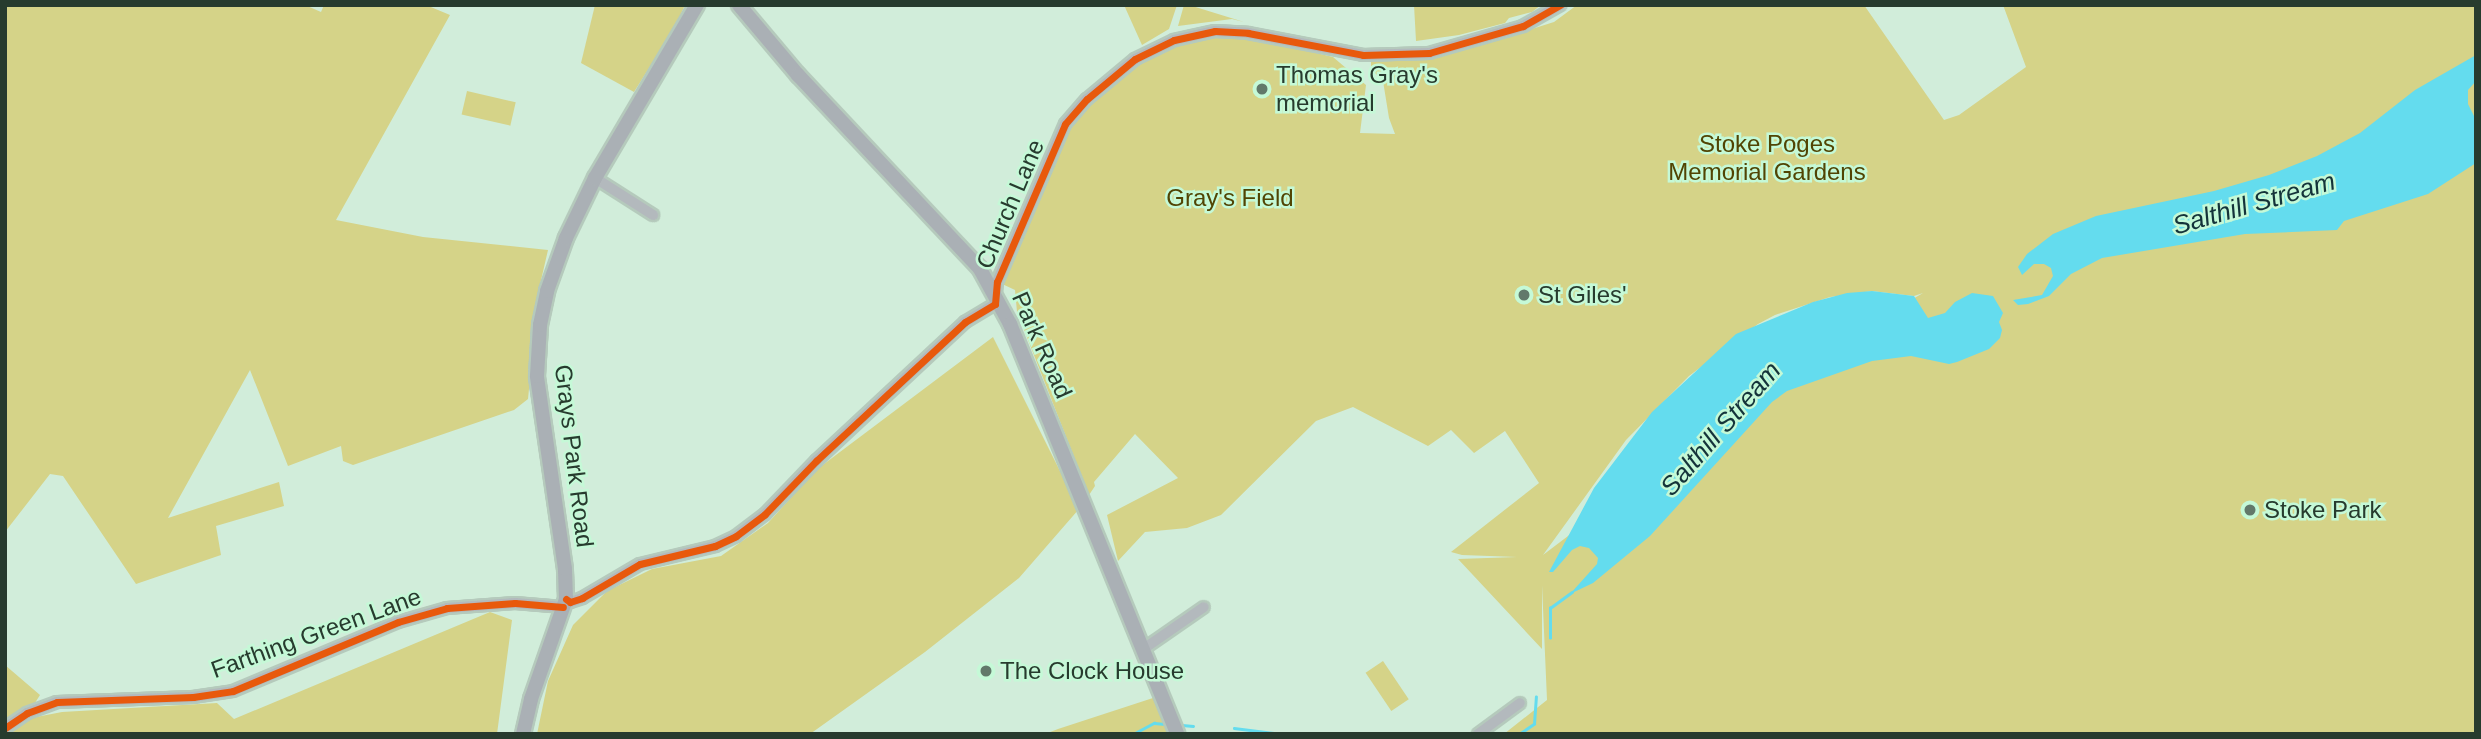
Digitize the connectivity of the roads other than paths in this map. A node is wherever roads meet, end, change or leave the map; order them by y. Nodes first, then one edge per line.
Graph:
1 (697, 5) edge
2 (739, 5) edge
3 (1560, 5) edge
4 (595, 178) junction
5 (653, 215) dead end
6 (996, 298) junction
7 (565, 603) junction
8 (1203, 607) dead end
9 (1142, 650) junction
10 (1520, 704) dead end
11 (5, 728) edge
12 (523, 734) edge
13 (1177, 734) edge
14 (1478, 734) edge

1 - 4 main road, Grays Park Road
2 - 6 main road, Park Road
3 - 6 street, Church Lane
4 - 5 street
4 - 7 main road, Grays Park Road
6 - 7 street, Church Lane
6 - 9 main road, Park Road
7 - 11 street, Farthing Green Lane
7 - 12 main road, Grays Park Road
8 - 9 street
9 - 13 main road, Park Road
10 - 14 street

